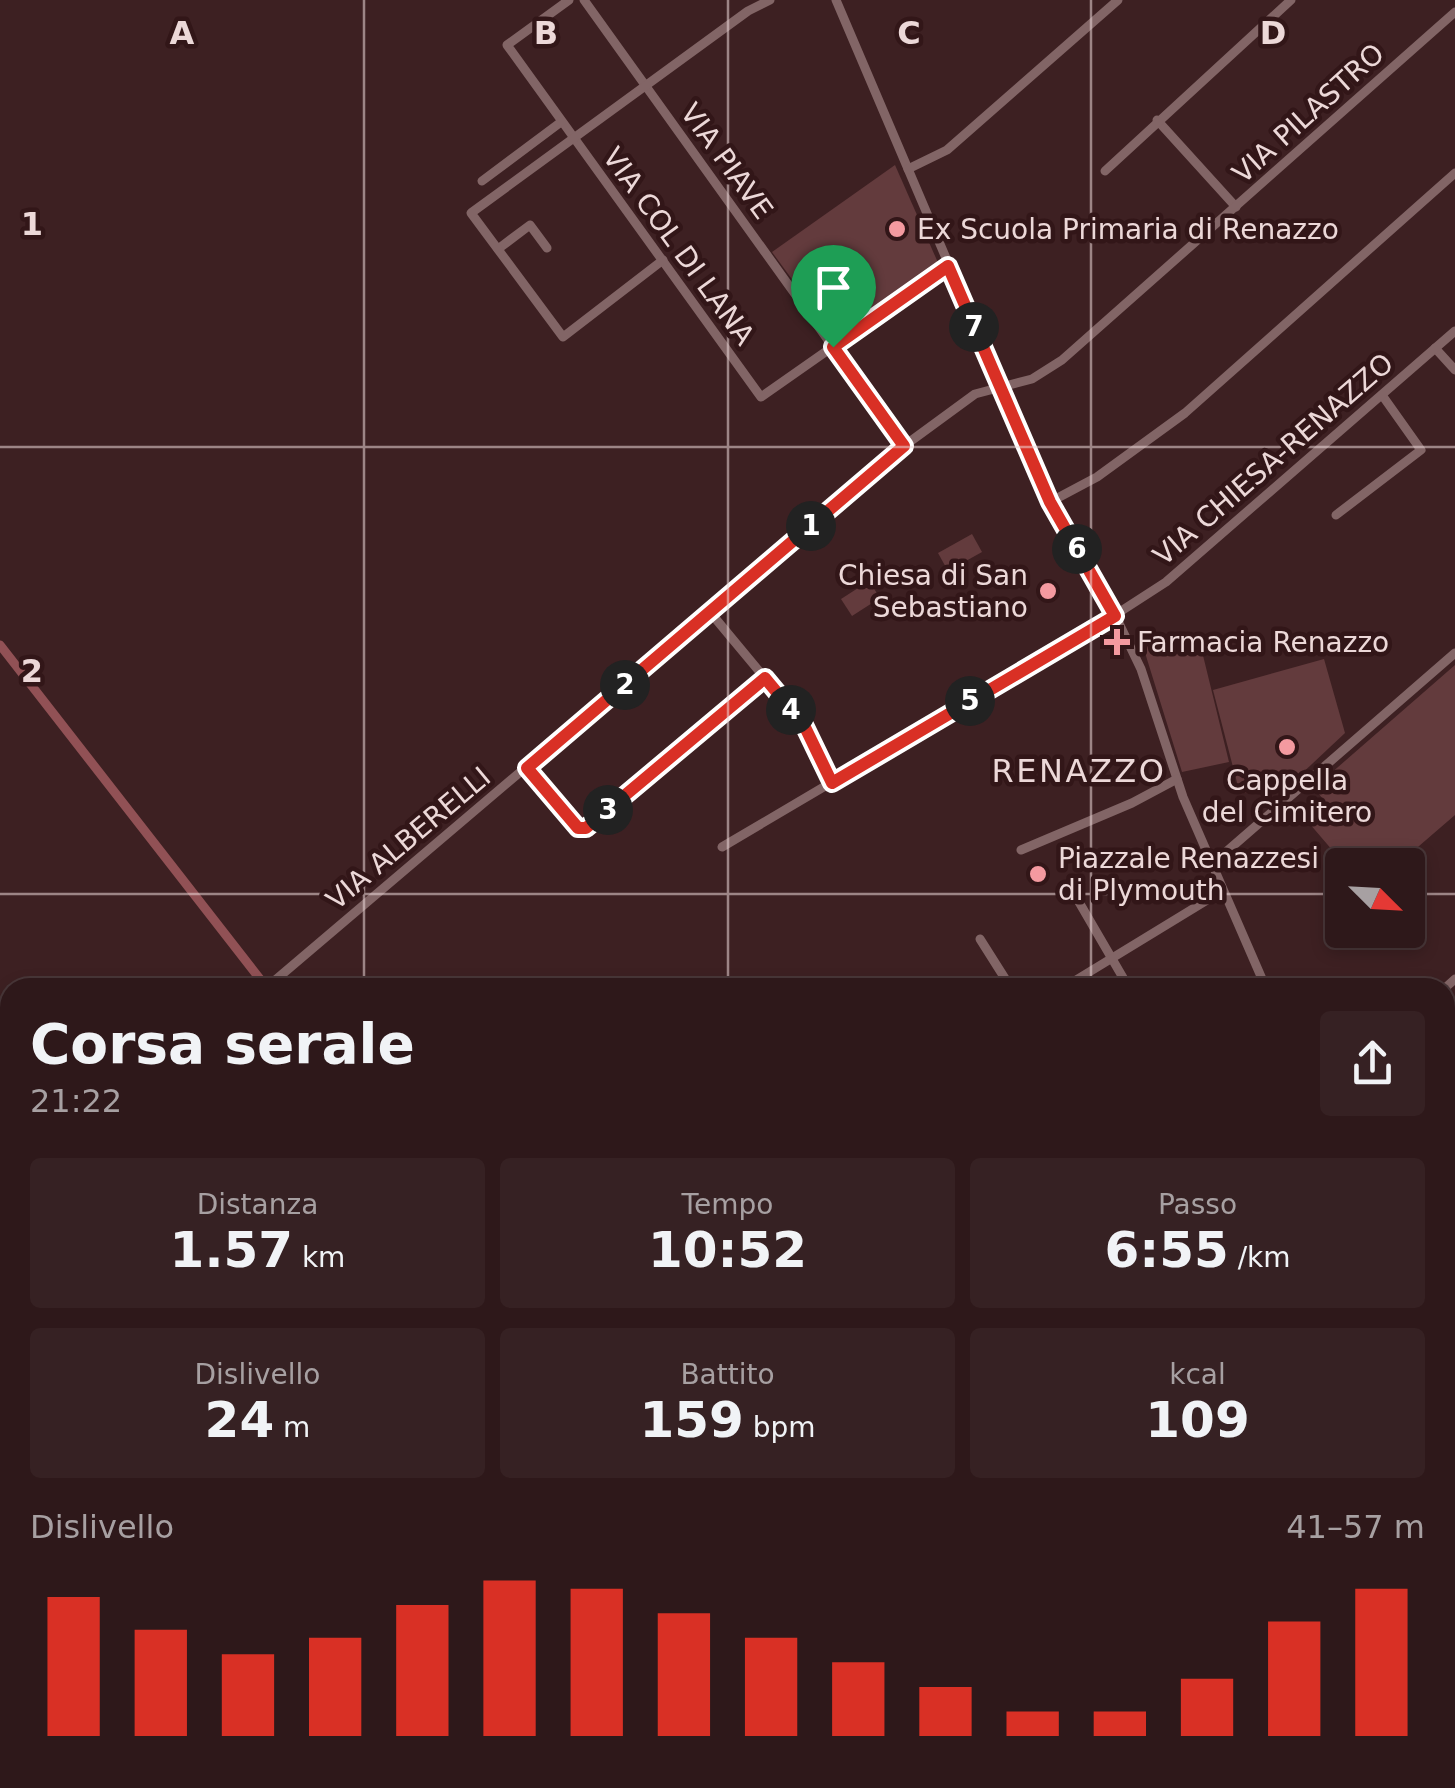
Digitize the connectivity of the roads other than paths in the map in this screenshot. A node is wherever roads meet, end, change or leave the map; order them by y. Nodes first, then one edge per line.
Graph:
1 (568, 0) edge
2 (584, 0) edge
3 (836, 0) edge
4 (1118, 0) edge
5 (1291, 0) edge
6 (767, 1) edge
7 (553, 4) edge
8 (1455, 12) edge
9 (646, 86) junction
10 (1157, 120) junction
11 (561, 122) junction
12 (574, 140) junction
13 (908, 169) junction
14 (1105, 171) dead end
15 (1455, 173) edge
16 (482, 180) dead end
17 (1236, 207) junction
18 (547, 248) dead end
19 (498, 249) junction
20 (663, 260) junction
21 (948, 266) junction
22 (1455, 331) edge
23 (833, 347) junction
24 (1435, 348) junction
25 (1455, 370) edge
26 (1000, 388) junction
27 (1382, 395) junction
28 (904, 446) junction
29 (1050, 502) junction
30 (1336, 515) dead end
31 (710, 612) junction
32 (1115, 616) junction
33 (1455, 653) edge
34 (765, 678) junction
35 (527, 768) junction
36 (1177, 779) junction
37 (832, 783) junction
38 (722, 847) dead end
39 (1021, 850) dead end
40 (1210, 865) junction
41 (1072, 890) dead end
42 (1222, 891) junction
43 (980, 939) dead end
44 (1111, 957) junction
45 (278, 978) edge
46 (1005, 978) edge
47 (1078, 978) edge
48 (1123, 978) edge
49 (1261, 978) edge

1 - 7 street
2 - 9 street, VIA PIAVE
3 - 13 street
4 - 13 street
5 - 10 street
6 - 9 street
7 - 11 street, VIA COL DI LANA
8 - 17 street, VIA PILASTRO
9 - 12 street
9 - 23 street, VIA PIAVE
10 - 14 street
10 - 17 street
11 - 12 street, VIA COL DI LANA
11 - 16 street
12 - 19 street
12 - 20 street, VIA COL DI LANA
13 - 21 street
15 - 29 street
17 - 26 street, VIA PILASTRO
18 - 19 street
19 - 20 street
20 - 23 street, VIA COL DI LANA
21 - 23 street
21 - 26 street
22 - 24 street, VIA CHIESA-RENAZZO
23 - 28 street, VIA PIAVE
24 - 25 street
24 - 27 street, VIA CHIESA-RENAZZO
26 - 28 street, VIA ALBERELLI
26 - 29 street
27 - 30 street
27 - 32 street, VIA CHIESA-RENAZZO
28 - 31 street, VIA ALBERELLI
29 - 32 street
31 - 34 street
31 - 35 street, VIA ALBERELLI
32 - 36 street
32 - 37 street, VIA CHIESA-RENAZZO
33 - 40 street
34 - 35 street
34 - 37 street
35 - 45 street, VIA ALBERELLI
36 - 39 street
36 - 40 street
37 - 38 street, VIA CHIESA-RENAZZO
40 - 42 street
41 - 44 street
42 - 44 street
42 - 49 street
43 - 46 street
44 - 47 street
44 - 48 street

